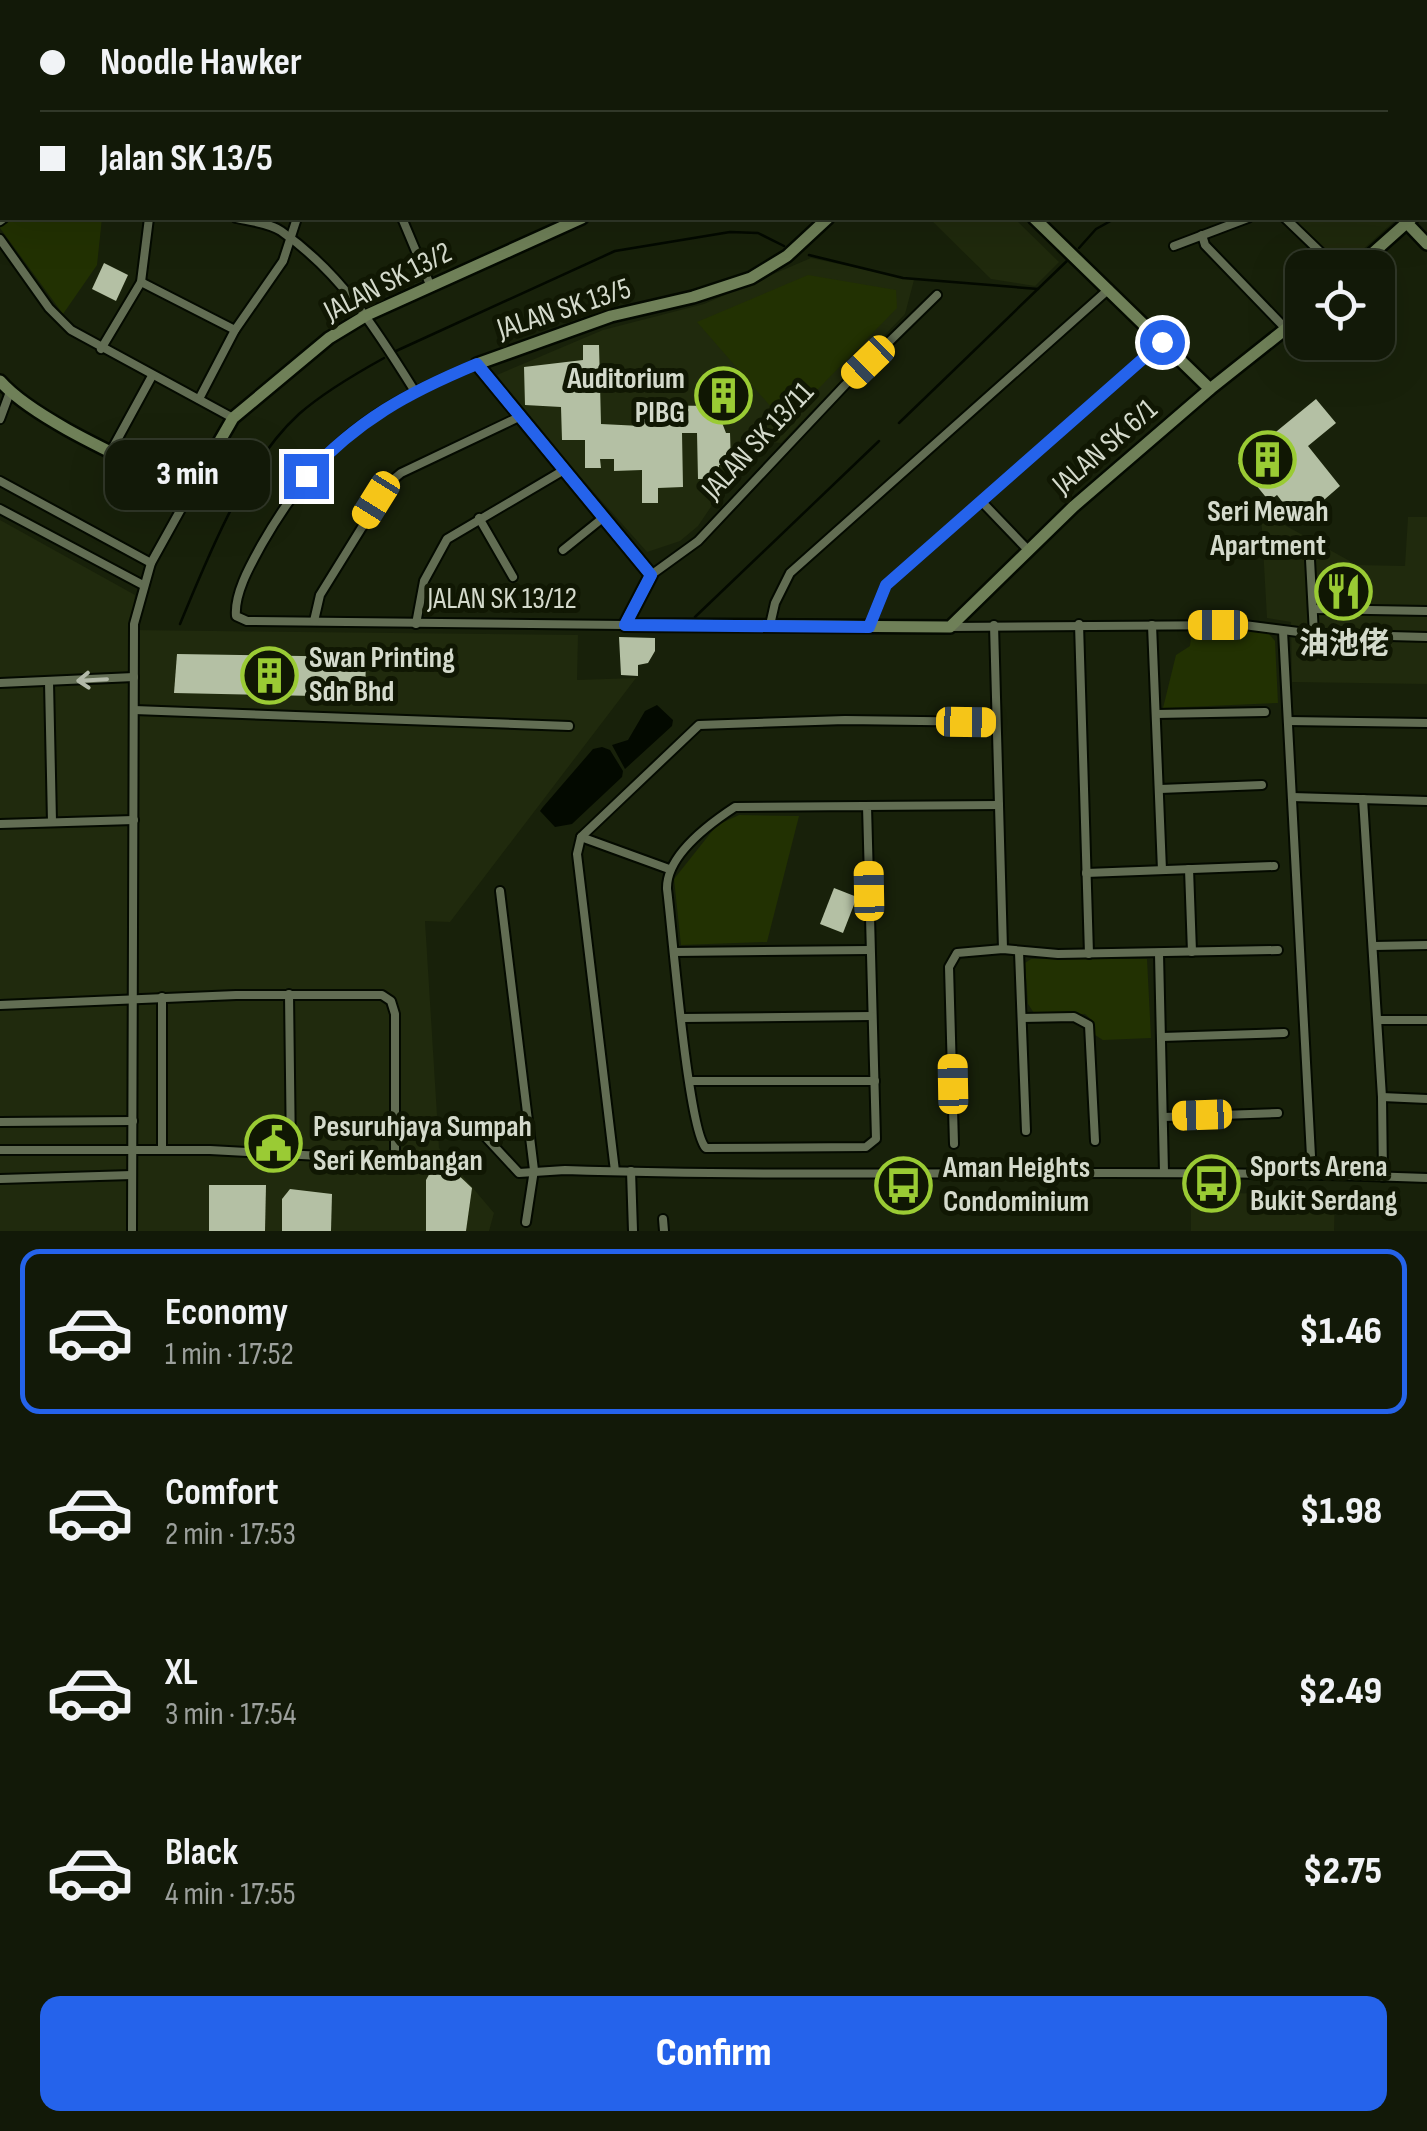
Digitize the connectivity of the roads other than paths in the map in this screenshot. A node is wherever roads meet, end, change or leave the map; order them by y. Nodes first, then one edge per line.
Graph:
1 (149, 220) edge
2 (243, 220) edge
3 (296, 220) edge
4 (403, 220) edge
5 (567, 220) edge
6 (826, 220) edge
7 (1036, 220) edge
8 (1243, 220) edge
9 (1288, 220) edge
10 (1409, 220) edge
11 (1202, 235) junction
12 (0, 238) edge
13 (291, 242) junction
14 (1427, 244) edge
15 (1174, 246) dead end
16 (1319, 250) edge
17 (1376, 250) edge
18 (141, 282) junction
19 (431, 286) junction
20 (1109, 289) junction
21 (937, 294) dead end
22 (368, 315) junction
23 (1285, 328) edge
24 (235, 330) junction
25 (1285, 332) edge
26 (1162, 342) junction
27 (102, 349) junction
28 (477, 364) junction
29 (152, 376) junction
30 (0, 381) edge
31 (1210, 389) junction
32 (414, 390) junction
33 (10, 392) junction
34 (199, 399) junction
35 (519, 417) junction
36 (233, 418) junction
37 (0, 419) edge
38 (111, 451) junction
39 (564, 470) junction
40 (0, 481) edge
41 (191, 491) junction
42 (983, 503) junction
43 (0, 509) edge
44 (604, 517) junction
45 (479, 518) junction
46 (1308, 541) dead end
47 (563, 550) dead end
48 (1029, 551) junction
49 (152, 563) junction
50 (651, 575) junction
51 (513, 577) dead end
52 (143, 585) junction
53 (1313, 609) junction
54 (1427, 611) edge
55 (236, 616) joint
56 (314, 622) junction
57 (416, 624) junction
58 (1079, 624) junction
59 (625, 625) junction
60 (770, 625) junction
61 (994, 625) junction
62 (1152, 625) junction
63 (869, 627) junction
64 (950, 627) junction
65 (1283, 631) junction
66 (1314, 634) junction
67 (1427, 637) edge
68 (134, 677) junction
69 (50, 682) junction
70 (0, 683) edge
71 (134, 710) junction
72 (1265, 712) dead end
73 (1156, 714) junction
74 (1288, 721) junction
75 (996, 722) junction
76 (1427, 723) edge
77 (569, 726) dead end
78 (1262, 784) dead end
79 (1160, 789) junction
80 (1292, 796) junction
81 (1363, 798) junction
82 (1427, 801) edge
83 (999, 805) junction
84 (867, 806) junction
85 (134, 820) junction
86 (52, 822) junction
87 (0, 824) edge
88 (581, 837) junction
89 (1274, 866) dead end
90 (669, 869) junction
91 (1189, 869) junction
92 (1162, 870) junction
93 (1086, 873) junction
94 (500, 891) dead end
95 (1427, 945) edge
96 (1374, 946) junction
97 (1003, 949) junction
98 (870, 950) junction
99 (1278, 950) dead end
100 (674, 952) junction
101 (1019, 952) junction
102 (1192, 952) junction
103 (1089, 954) junction
104 (1159, 954) junction
105 (289, 994) junction
106 (162, 997) junction
107 (133, 1000) junction
108 (0, 1005) edge
109 (872, 1016) junction
110 (682, 1018) junction
111 (1022, 1018) junction
112 (1378, 1020) junction
113 (1427, 1020) edge
114 (1284, 1033) dead end
115 (1162, 1037) junction
116 (690, 1080) junction
117 (875, 1081) junction
118 (1382, 1097) junction
119 (1427, 1099) edge
120 (1278, 1112) dead end
121 (1164, 1116) junction
122 (133, 1121) junction
123 (0, 1122) edge
124 (1026, 1131) dead end
125 (481, 1132) dead end
126 (1095, 1141) dead end
127 (954, 1144) dead end
128 (131, 1149) junction
129 (0, 1150) edge
130 (162, 1150) junction
131 (291, 1156) junction
132 (534, 1170) junction
133 (615, 1171) junction
134 (631, 1172) junction
135 (1164, 1172) junction
136 (132, 1175) junction
137 (1312, 1175) junction
138 (1383, 1177) junction
139 (1427, 1178) edge
140 (0, 1179) edge
141 (664, 1219) dead end
142 (526, 1222) dead end
143 (132, 1231) edge
144 (633, 1231) edge
145 (664, 1231) edge

1 - 18 street
2 - 13 street
3 - 13 street
4 - 19 street
5 - 19 street, JALAN SK 13/2
6 - 28 street, JALAN SK 13/5
7 - 20 street
8 - 11 street
9 - 16 street
10 - 14 street
10 - 17 street
11 - 15 street
11 - 23 street
12 - 27 street
13 - 22 street
13 - 24 street
18 - 24 street
18 - 27 street
19 - 22 street, JALAN SK 13/2
20 - 26 street
20 - 60 street
21 - 50 street, JALAN SK 13/11
22 - 32 street
22 - 36 street, JALAN SK 13/2
24 - 34 street
25 - 31 street, JALAN SK 6/1
26 - 31 street
26 - 42 street
27 - 29 street
28 - 32 street, JALAN SK 13/5
28 - 35 street
29 - 34 street
29 - 38 street
30 - 33 street
31 - 48 street, JALAN SK 6/1
32 - 55 street, JALAN SK 13/5
33 - 37 street
33 - 38 street
34 - 36 street
35 - 39 street
35 - 56 street
36 - 41 street, JALAN SK 13/2
38 - 41 street
39 - 44 street
39 - 45 street
40 - 49 street
41 - 49 street
42 - 48 street
42 - 63 street
43 - 52 street
44 - 47 street
44 - 50 street
45 - 51 street
45 - 57 street
46 - 53 street
48 - 64 street, JALAN SK 6/1
49 - 52 street
50 - 59 street, JALAN SK 13/11
52 - 68 street
53 - 54 street
53 - 66 street
55 - 56 street, JALAN SK 13/12
56 - 57 street, JALAN SK 13/12
57 - 59 street, JALAN SK 13/12
58 - 61 street
58 - 62 street
58 - 93 street
59 - 60 street, JALAN SK 13/12
60 - 63 street, JALAN SK 13/12
61 - 64 street
61 - 75 street
62 - 65 street
62 - 73 street
63 - 64 street, JALAN SK 13/12
65 - 66 street
65 - 74 street
66 - 67 street
68 -> 69 street
68 - 71 street
69 - 70 street
69 - 86 street
71 - 77 street
71 - 85 street
72 - 73 street
73 - 79 street
74 - 76 street
74 - 80 street
75 - 83 street
75 - 88 street
78 - 79 street
79 - 92 street
80 - 81 street
80 - 137 street
81 - 82 street
81 - 96 street
83 - 84 street
83 - 97 street
84 - 90 street
84 - 98 street
85 - 86 street
85 - 107 street
86 - 87 street
88 - 90 street
88 - 133 street
89 - 91 street
90 - 100 street
91 - 92 street
91 - 102 street
92 - 93 street
93 - 103 street
94 - 132 street
95 - 96 street
96 - 112 street
97 - 101 street
97 - 127 street
98 - 100 street
98 - 109 street
99 - 102 street
100 - 110 street
101 - 103 street
101 - 111 street
102 - 104 street
103 - 104 street
104 - 115 street
105 - 106 street
105 - 131 street
105 - 131 street
106 - 107 street
106 - 130 street
107 - 108 street
107 - 122 street
109 - 110 street
109 - 117 street
110 - 116 street
111 - 124 street
111 - 126 street
112 - 113 street
112 - 118 street
114 - 115 street
115 - 121 street
116 - 117 street
116 - 117 street
118 - 119 street
118 - 138 street
120 - 121 street
121 - 135 street
122 - 123 street
122 - 128 street
125 - 132 street
128 - 129 street
128 - 130 street
128 - 136 street
130 - 131 street
132 - 133 street
132 - 142 street
133 - 134 street
134 - 135 street
134 - 144 street
135 - 137 street
136 - 140 street
136 - 143 street
137 - 138 street
138 - 139 street
141 - 145 street

